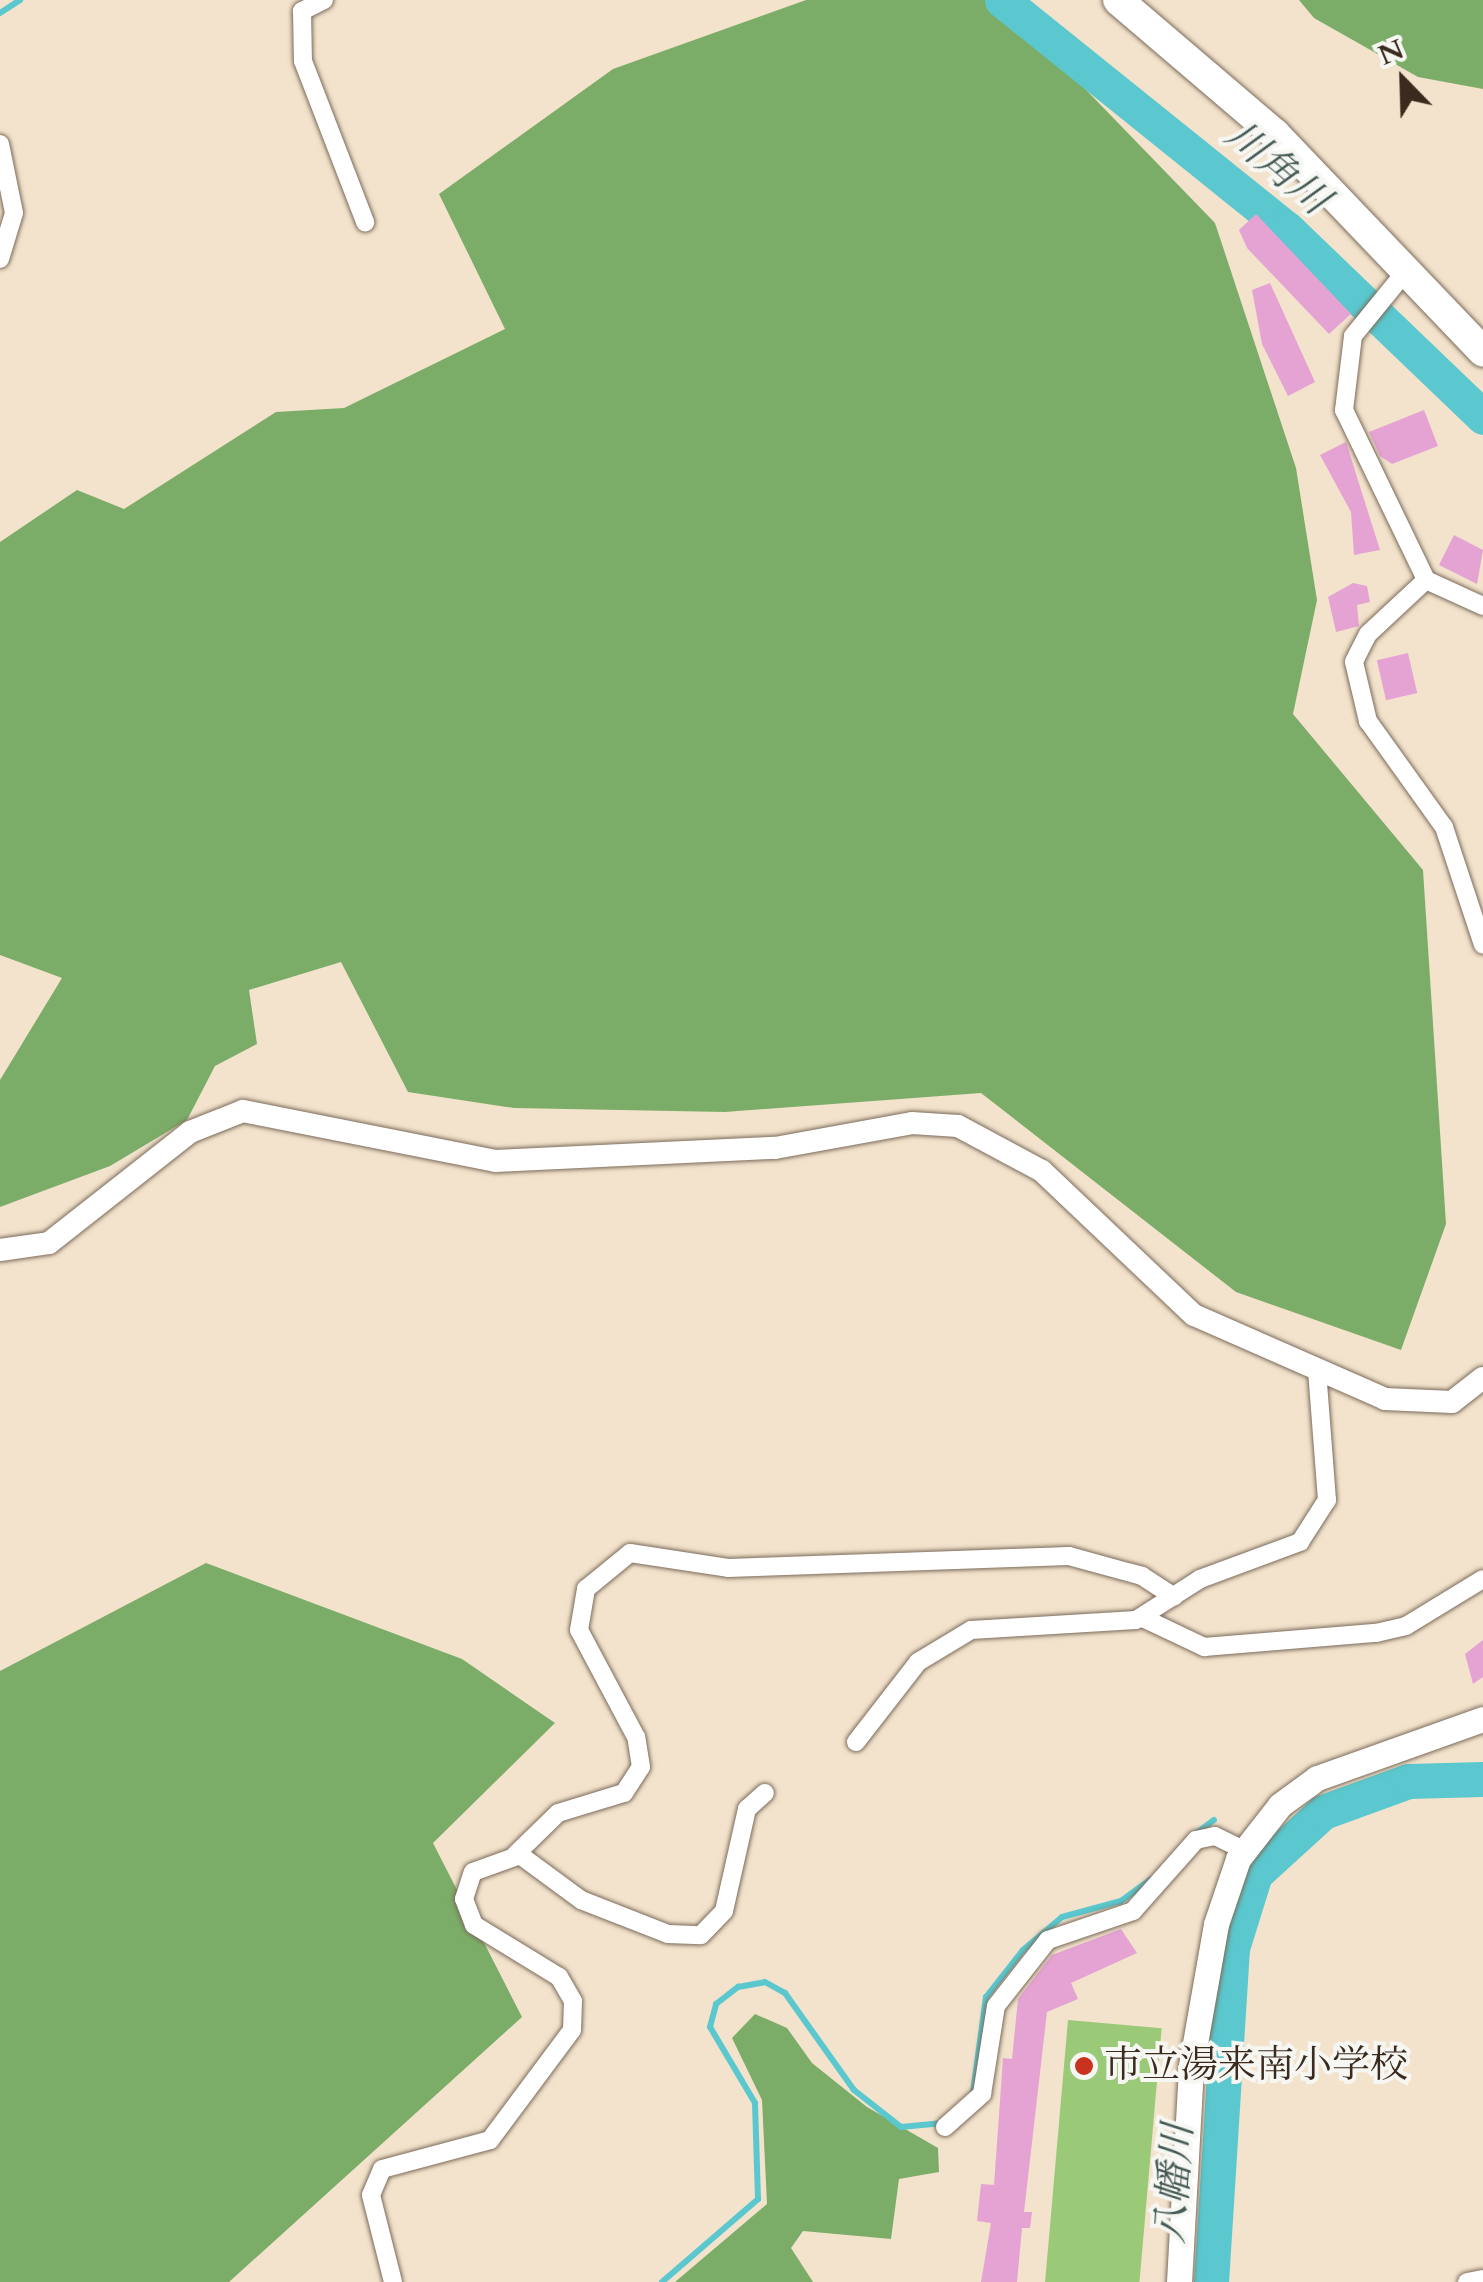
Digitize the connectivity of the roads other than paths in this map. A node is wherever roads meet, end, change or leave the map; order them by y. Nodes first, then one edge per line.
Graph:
1 (324, 0) edge
2 (1118, 0) edge
3 (0, 144) edge
4 (365, 222) dead end
5 (0, 259) edge
6 (1406, 271) junction
7 (1483, 352) edge
8 (1426, 580) junction
9 (1483, 606) edge
10 (1483, 945) edge
11 (0, 1250) edge
12 (1317, 1369) junction
13 (1483, 1378) edge
14 (1483, 1580) edge
15 (1174, 1597) junction
16 (1143, 1618) junction
17 (1483, 1718) edge
18 (856, 1742) dead end
19 (765, 1793) dead end
20 (1244, 1850) junction
21 (515, 1855) junction
22 (945, 2127) dead end
23 (1483, 2278) edge
24 (393, 2282) edge
25 (1179, 2282) edge
26 (1468, 2282) edge

1 - 4 street
2 - 6 highway
3 - 5 street
6 - 7 highway
6 - 8 street
8 - 9 street
8 - 10 street
11 - 12 street
12 - 13 street
12 - 15 street
14 - 16 street
15 - 16 street
15 - 21 street
16 - 18 street
17 - 20 main road
19 - 21 street
20 - 22 street
20 - 25 main road
21 - 24 street
23 - 26 street

